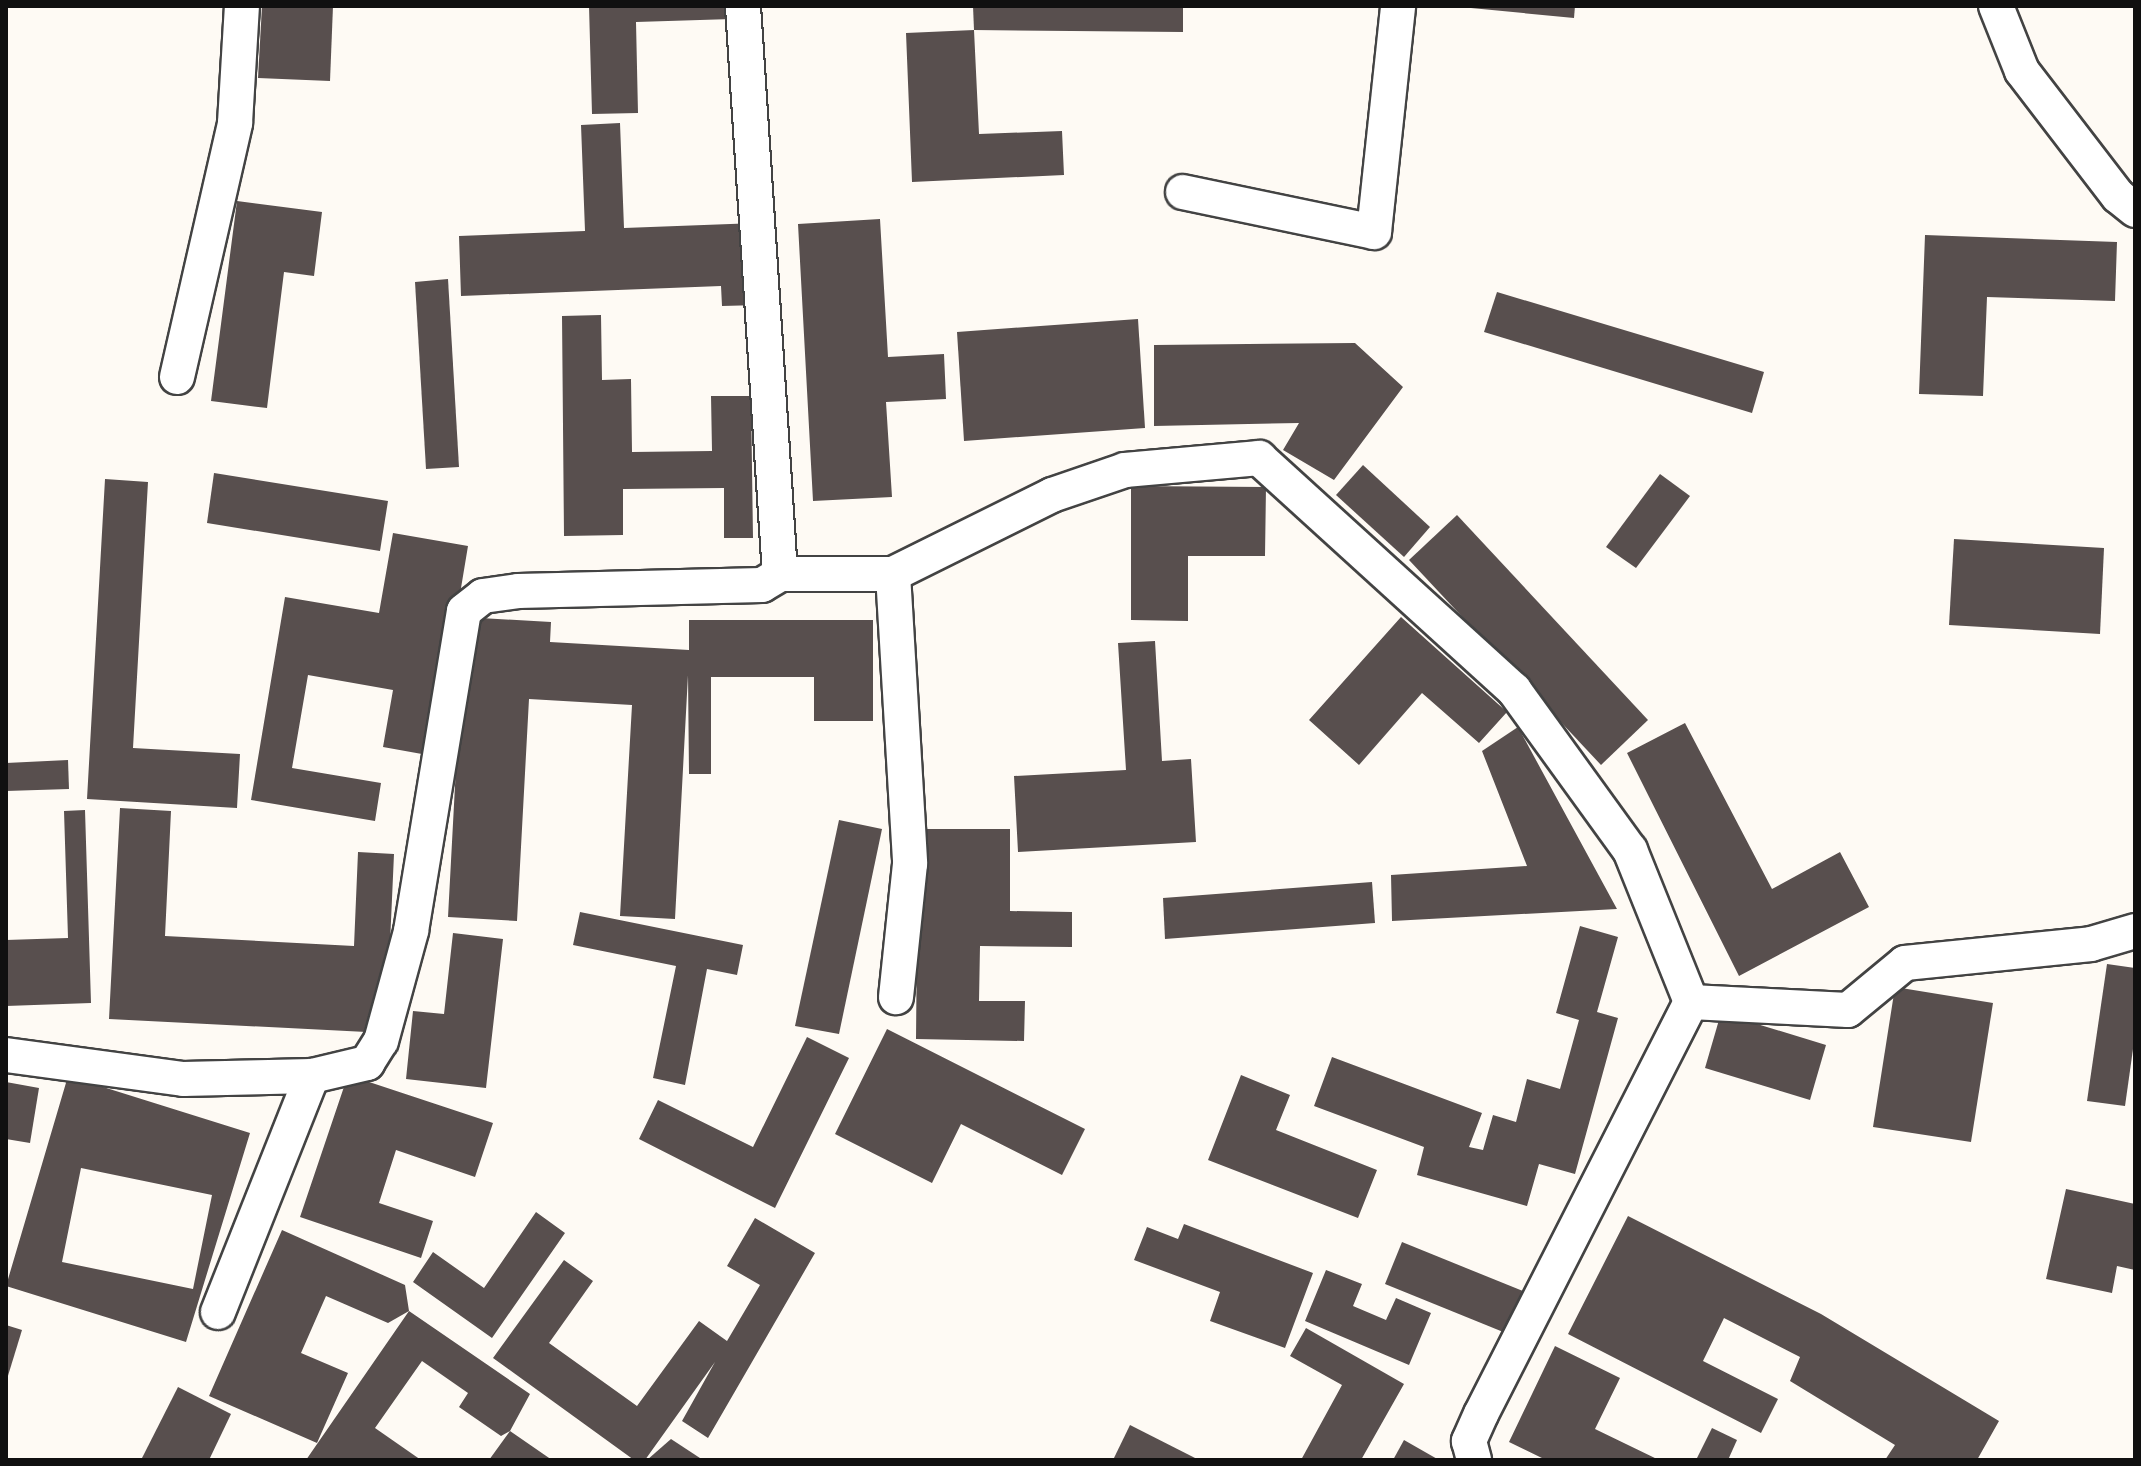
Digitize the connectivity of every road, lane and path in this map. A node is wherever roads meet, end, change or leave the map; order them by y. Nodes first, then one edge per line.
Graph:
1 (242, 6) edge
2 (743, 6) edge
3 (1398, 6) edge
4 (1996, 6) edge
5 (1183, 192) dead end
6 (2135, 210) edge
7 (177, 377) dead end
8 (780, 574) junction
9 (893, 574) junction
10 (2135, 931) edge
11 (896, 997) dead end
12 (1691, 1002) junction
13 (6, 1055) edge
14 (312, 1076) junction
15 (218, 1312) dead end
16 (1474, 1460) edge

1 - 7 street
2 - 8 street
3 - 5 street
4 - 6 street
8 - 9 street
8 - 14 street
9 - 11 street
9 - 12 street
10 - 12 street
12 - 16 street
13 - 14 street
14 - 15 street

